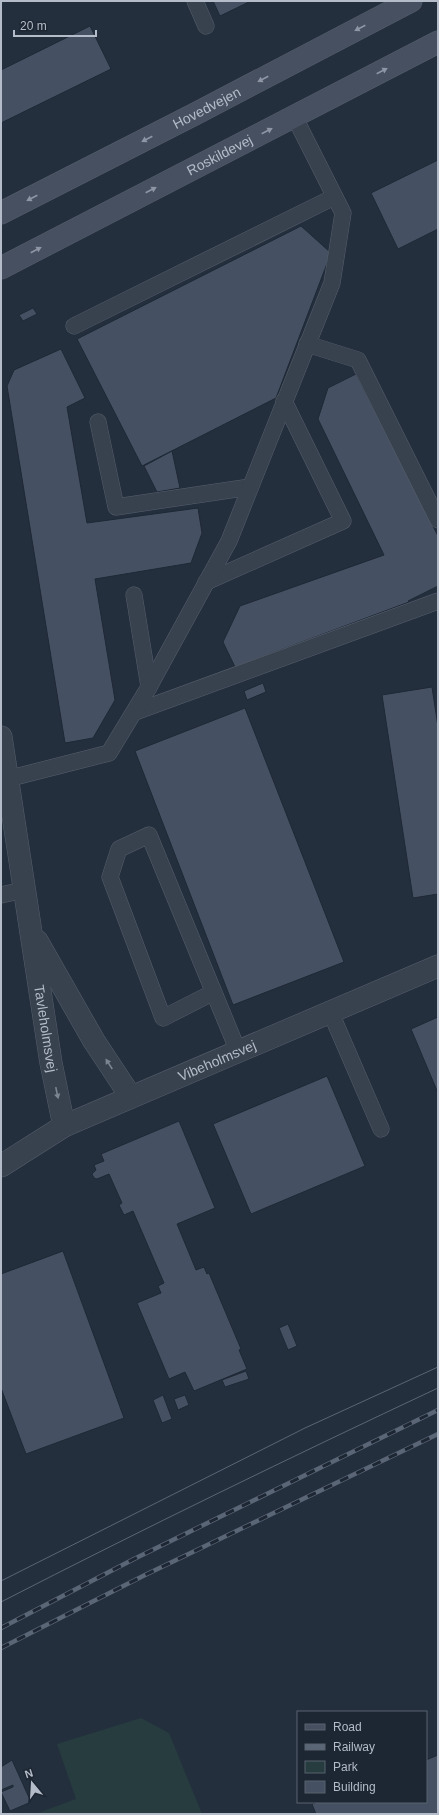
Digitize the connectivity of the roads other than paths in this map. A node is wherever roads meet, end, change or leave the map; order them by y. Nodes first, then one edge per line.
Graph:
1 (195, 1) edge
2 (411, 1) edge
3 (206, 26) dead end
4 (438, 42) edge
5 (294, 116) junction
6 (334, 197) junction
7 (1, 213) edge
8 (1, 268) edge
9 (74, 326) dead end
10 (307, 344) junction
11 (284, 401) junction
12 (98, 422) dead end
13 (250, 487) junction
14 (438, 520) edge
15 (206, 582) junction
16 (134, 595) dead end
17 (438, 601) edge
18 (149, 687) junction
19 (135, 712) junction
20 (1, 737) edge
21 (8, 778) junction
22 (24, 890) junction
23 (1, 894) edge
24 (30, 930) junction
25 (438, 966) edge
26 (214, 992) junction
27 (330, 1011) junction
28 (238, 1051) junction
29 (131, 1097) junction
30 (64, 1126) junction
31 (381, 1129) dead end
32 (1, 1166) edge

1 - 3 lane
2 -> 7 main road, Hovedvejen
5 -> 4 main road, Roskildevej
5 - 6 lane
8 -> 5 main road, Roskildevej
6 - 9 lane
6 - 10 lane
10 - 11 lane
10 - 14 lane
11 - 13 lane
11 - 15 lane
12 - 13 lane
13 - 15 lane
15 - 18 lane
16 - 18 lane
17 - 19 lane
18 - 19 lane
19 - 21 lane
20 - 21 street, Tavleholmsvej
21 - 22 street, Tavleholmsvej
22 - 23 lane
22 - 24 street, Tavleholmsvej
29 -> 24 street, Tavleholmsvej
24 -> 30 street, Tavleholmsvej
25 - 27 street, Vibeholmsvej
26 - 26 lane
26 - 28 lane
27 - 28 street, Vibeholmsvej
27 - 31 lane
28 - 29 street, Vibeholmsvej
29 - 30 street, Vibeholmsvej
30 - 32 street, Vibeholmsvej

